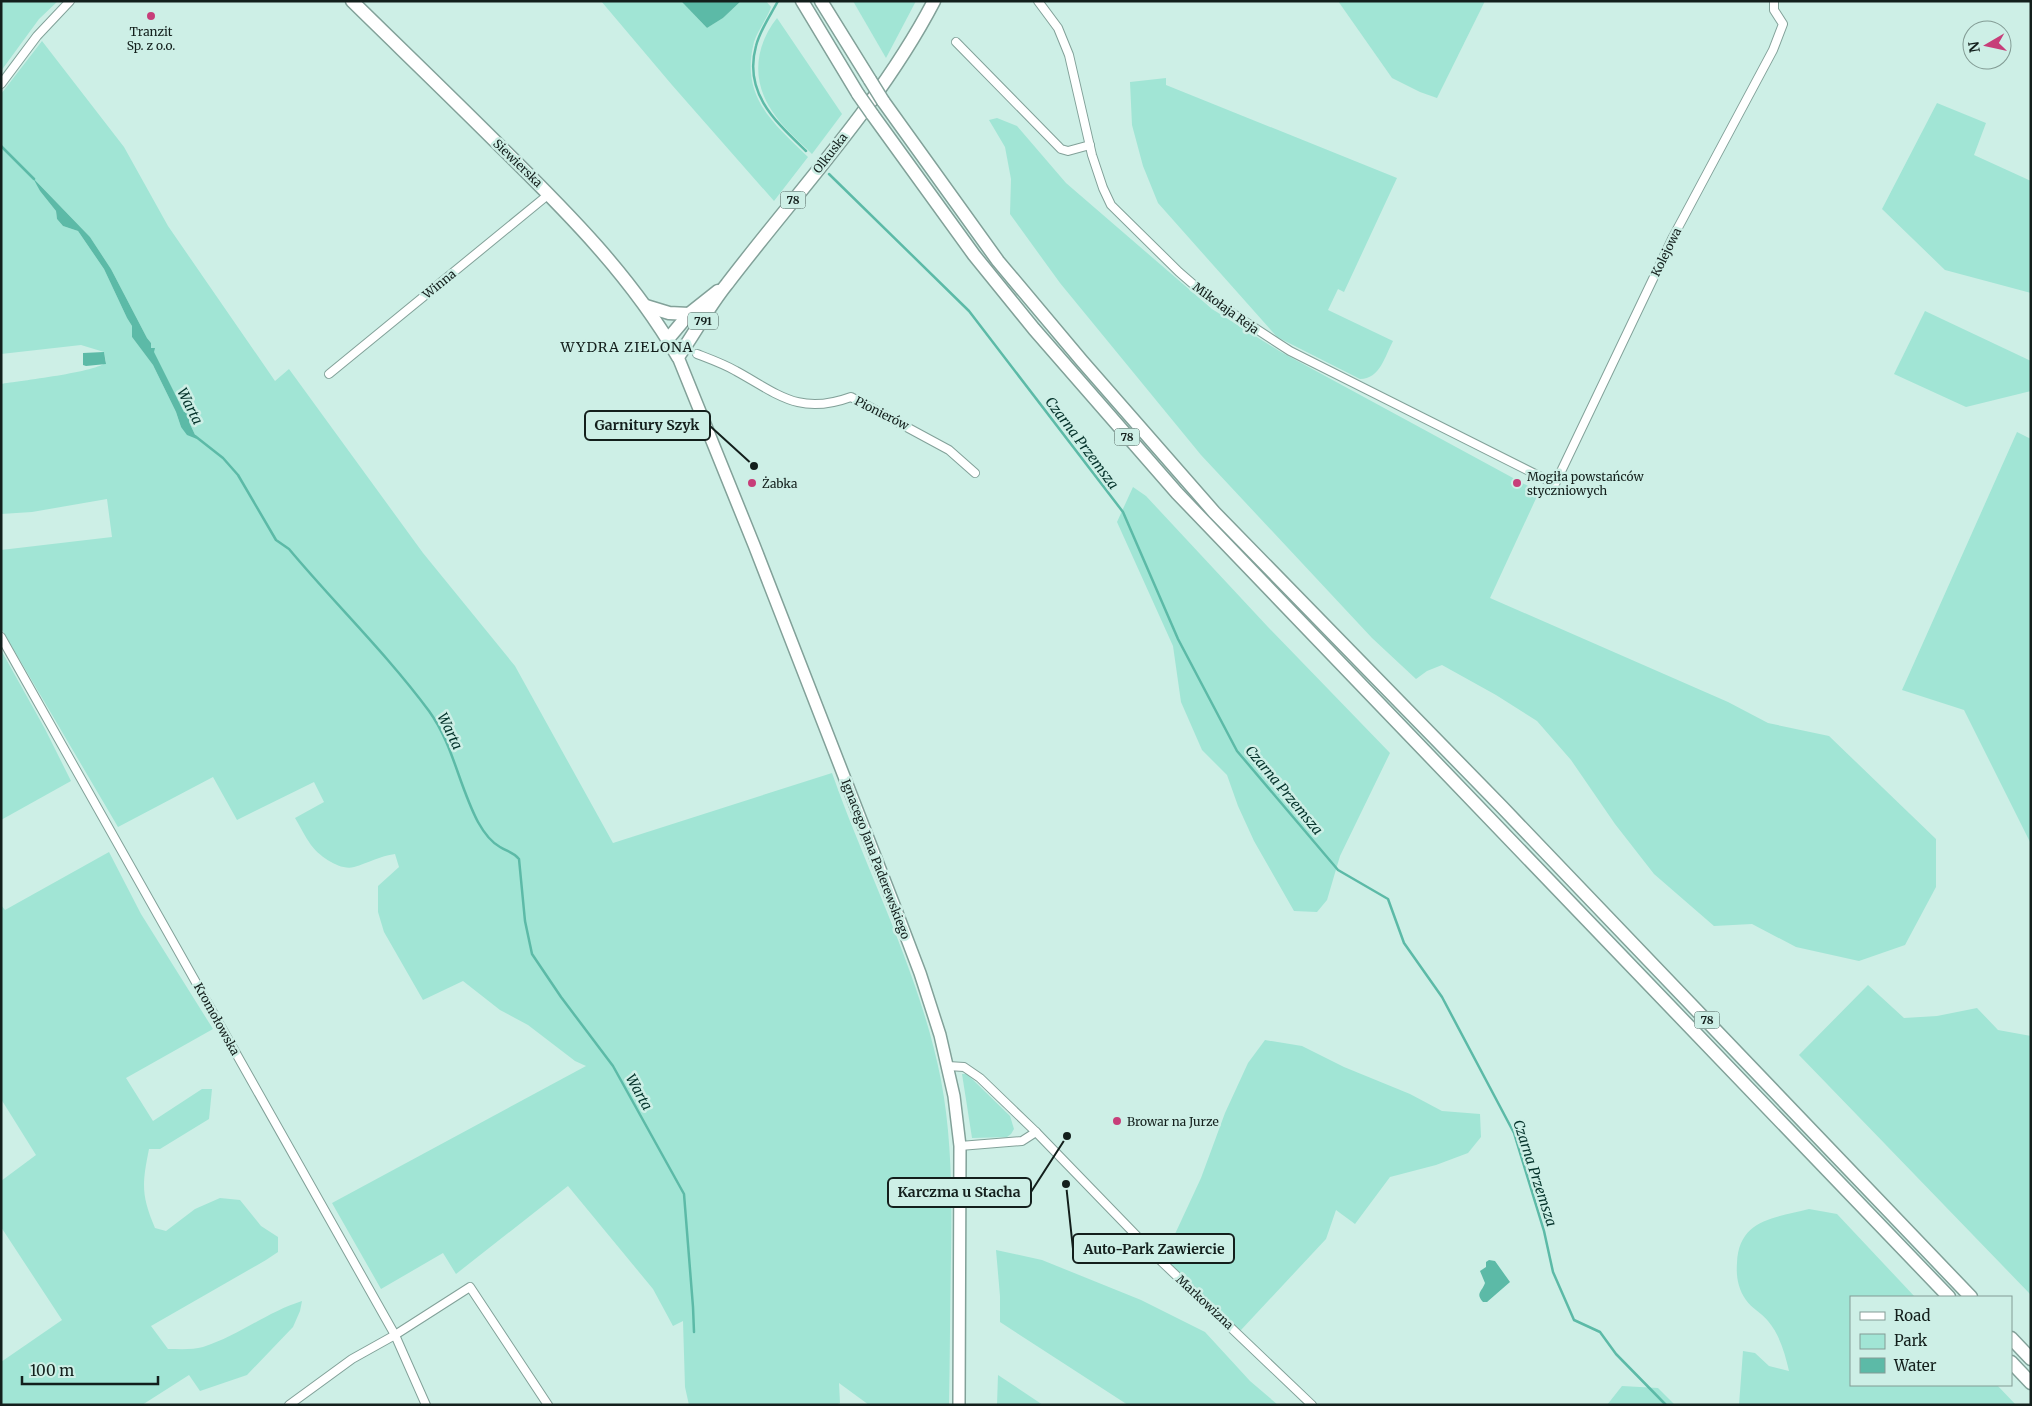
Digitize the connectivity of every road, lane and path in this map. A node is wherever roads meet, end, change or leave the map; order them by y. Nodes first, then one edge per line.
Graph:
1 (70, 1) edge
2 (352, 1) edge
3 (802, 1) edge
4 (821, 1) edge
5 (934, 1) edge
6 (1038, 1) edge
7 (1774, 1) edge
8 (956, 42) dead end
9 (1, 84) edge
10 (866, 114) junction
11 (1090, 146) junction
12 (549, 194) junction
13 (726, 285) junction
14 (646, 306) junction
15 (689, 314) junction
16 (668, 339) junction
17 (697, 354) dead end
18 (678, 357) junction
19 (329, 374) dead end
20 (975, 473) dead end
21 (1555, 484) joint
22 (1, 637) edge
23 (948, 1066) junction
24 (1036, 1132) junction
25 (960, 1146) junction
26 (1948, 1296) edge
27 (1970, 1296) edge
28 (394, 1335) junction
29 (2012, 1339) edge
30 (2031, 1359) edge
31 (2012, 1363) edge
32 (2031, 1383) edge
33 (289, 1405) edge
34 (426, 1405) edge
35 (548, 1405) edge
36 (959, 1405) edge
37 (1312, 1405) edge

1 - 9 street
2 - 12 main road, Siewierska
3 - 10 main road, 78, bridge
4 - 27 main road, 78, bridge
5 - 10 main road, 78
6 - 11 street, Mikołaja Reja
7 - 21 street, Kolejowa
8 - 11 street
10 - 13 main road, Olkuska / 78
10 - 26 main road, 78
11 - 21 street, Mikołaja Reja
12 - 14 main road, Siewierska
12 - 19 street, Winna
13 - 15 main road, Olkuska / 78
13 - 18 main road, Olkuska / 791
14 - 15 main road
14 - 16 main road, Siewierska
15 - 16 main road, Olkuska / 791
16 - 18 main road, Ignacego Jana Paderewskiego
17 - 20 street, Pionierów
18 - 23 main road, Ignacego Jana Paderewskiego
22 - 28 street, Kromołowska
23 - 24 street, Markowizna
23 - 25 main road, Ignacego Jana Paderewskiego
24 - 25 street
24 - 37 street, Markowizna
25 - 36 main road, Ignacego Jana Paderewskiego
28 - 33 street
28 - 34 street, Kromołowska
28 - 35 street
29 - 30 main road
31 - 32 main road

